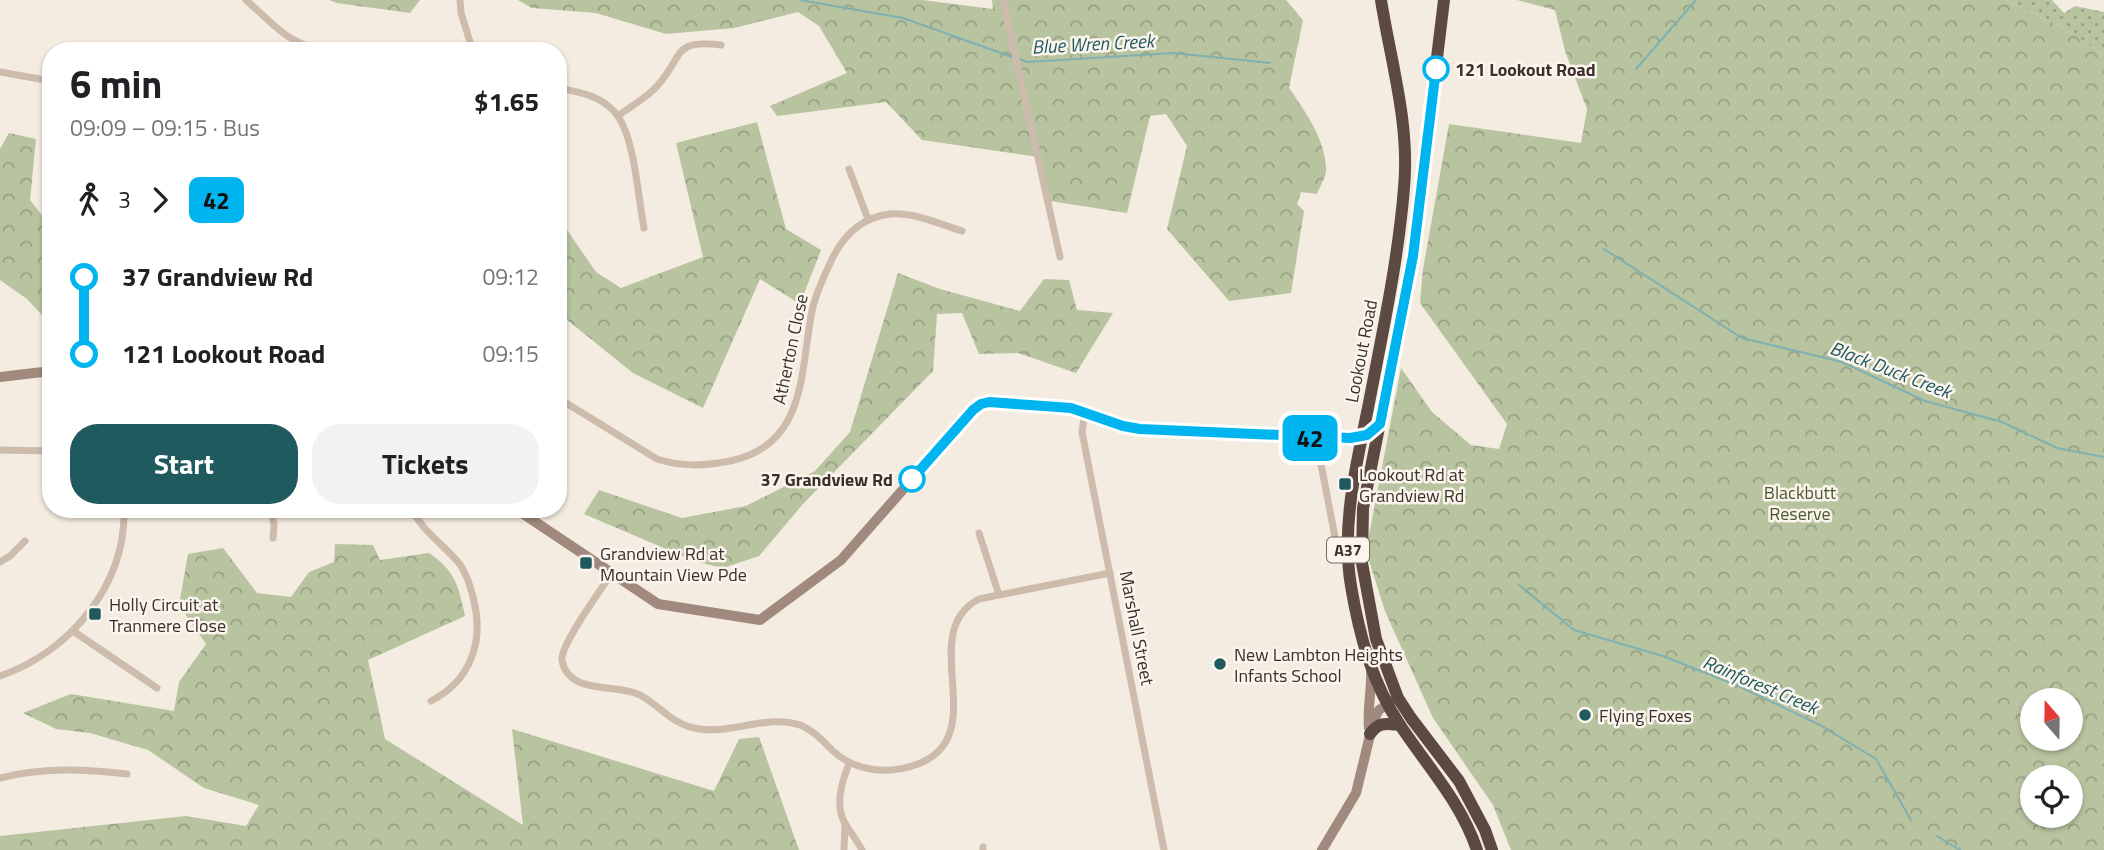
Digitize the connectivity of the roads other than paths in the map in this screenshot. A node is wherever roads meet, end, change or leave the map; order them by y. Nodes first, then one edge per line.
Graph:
1 (246, 0) edge
2 (460, 0) edge
3 (1003, 0) edge
4 (1381, 0) edge
5 (1444, 0) edge
6 (293, 42) edge
7 (470, 42) edge
8 (721, 45) dead end
9 (0, 72) edge
10 (42, 79) edge
11 (567, 90) edge
12 (618, 116) junction
13 (849, 169) dead end
14 (868, 219) junction
15 (645, 228) dead end
16 (962, 231) dead end
17 (1060, 257) dead end
18 (42, 372) edge
19 (0, 377) edge
20 (567, 403) edge
21 (1085, 412) junction
22 (1380, 424) junction
23 (1362, 437) junction
24 (1316, 438) junction
25 (0, 450) edge
26 (42, 451) edge
27 (123, 518) edge
28 (273, 518) edge
29 (416, 518) edge
30 (530, 518) edge
31 (979, 533) dead end
32 (1335, 537) dead end
33 (273, 538) dead end
34 (25, 541) dead end
35 (0, 562) edge
36 (612, 573) junction
37 (1110, 573) junction
38 (999, 595) junction
39 (73, 632) junction
40 (1370, 662) junction
41 (0, 676) edge
42 (157, 688) dead end
43 (431, 701) dead end
44 (1393, 701) junction
45 (1400, 725) junction
46 (1370, 734) junction
47 (849, 764) junction
48 (127, 774) dead end
49 (0, 778) edge
50 (845, 824) junction
51 (844, 850) edge
52 (862, 850) edge
53 (1164, 850) edge
54 (1322, 850) edge
55 (1477, 850) edge
56 (1492, 850) edge

1 - 6 street
2 - 7 street
3 - 17 street
4 - 23 highway, Lookout Road / A37
5 - 22 highway, Lookout Road / A37
8 - 12 street
9 - 10 street
11 - 12 street
12 - 15 street
13 - 14 street
14 - 16 street
14 - 20 street, Atherton Close
18 - 19 street
21 - 24 street
21 - 36 street
21 - 37 street, Marshall Street
22 - 23 street
22 - 44 highway, Lookout Road / A37
23 - 24 street
23 - 40 highway, Lookout Road / A37
24 - 32 street
25 - 26 street
27 - 39 street
28 - 33 street
29 - 43 street
30 - 36 street
31 - 38 street
34 - 35 street
36 - 47 street
37 - 38 street
37 - 53 street, Marshall Street
38 - 47 street
39 - 41 street
39 - 42 street
40 - 44 highway, Lookout Road / A37
40 - 46 street
44 - 45 highway, A37
44 - 46 street
44 - 56 highway, A37
45 - 46 highway
45 - 55 highway, A37
46 - 54 street
47 - 50 street
48 - 49 street
50 - 51 street
50 - 52 street

